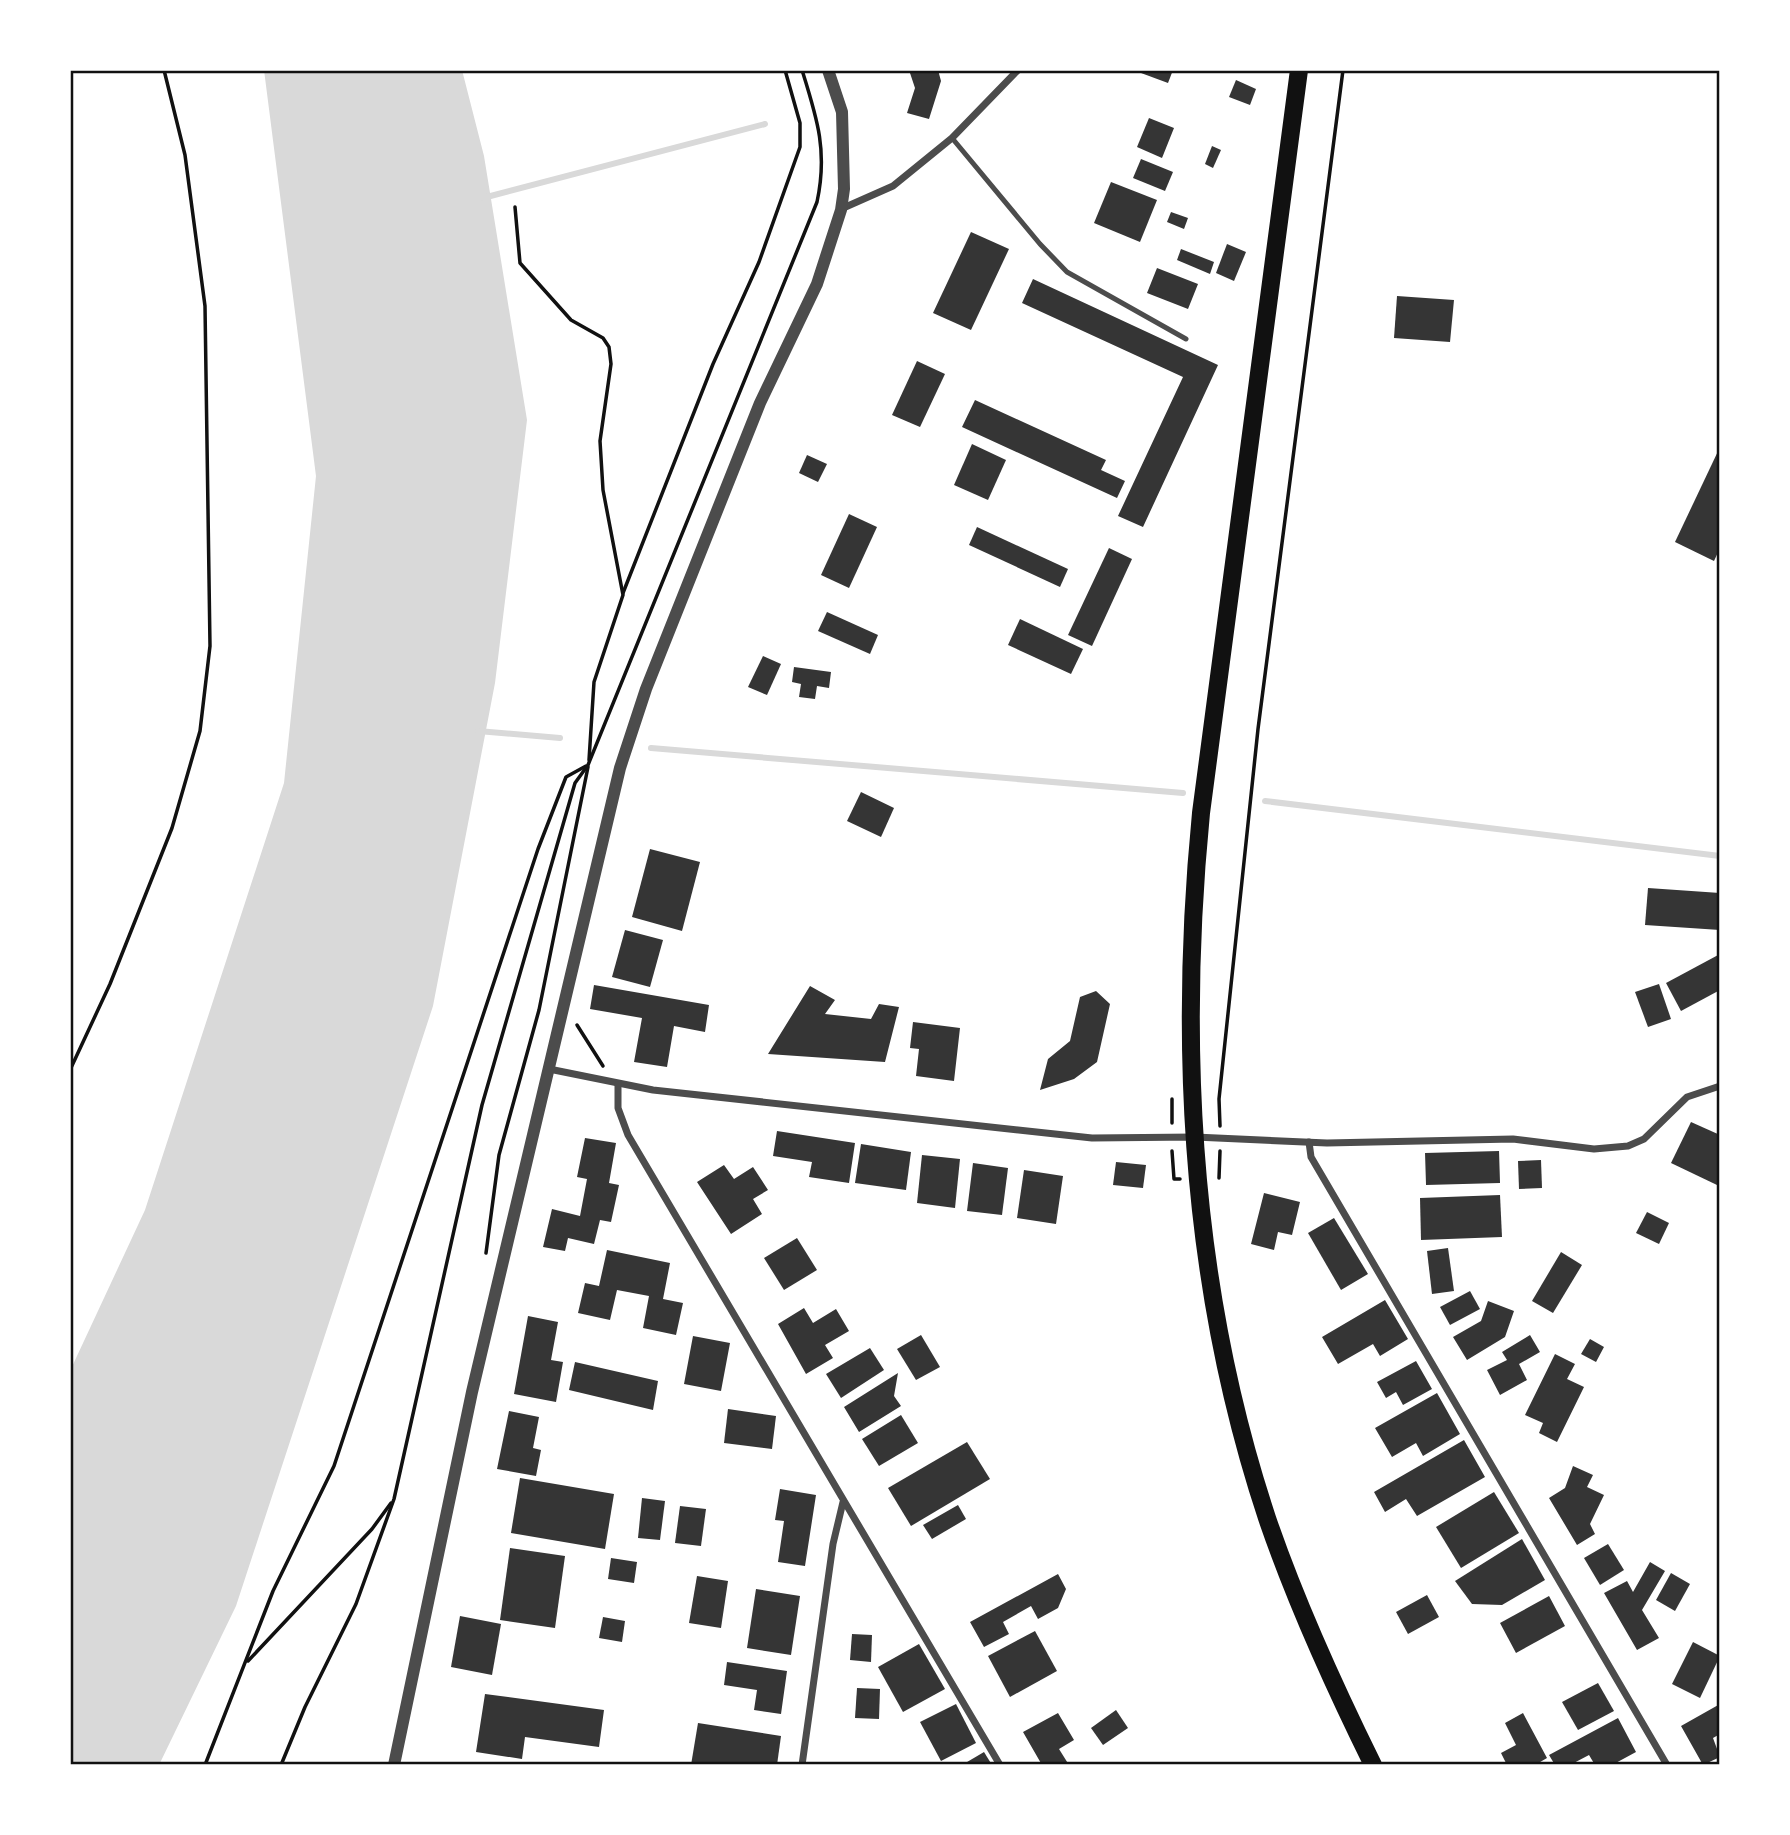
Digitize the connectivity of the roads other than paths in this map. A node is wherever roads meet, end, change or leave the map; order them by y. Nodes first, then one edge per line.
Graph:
1 (828, 70) edge
2 (1018, 70) edge
3 (1299, 70) edge
4 (952, 138) junction
5 (841, 209) junction
6 (1186, 339) dead end
7 (550, 1069) junction
8 (615, 1084) junction
9 (1720, 1086) edge
10 (1195, 1137) junction
11 (1309, 1142) junction
12 (843, 1502) junction
13 (394, 1765) edge
14 (802, 1765) edge
15 (1000, 1765) edge
16 (1373, 1765) edge
17 (1667, 1765) edge

1 - 5 street
2 - 4 street
3 - 10 main road
4 - 5 street
4 - 6 lane
5 - 7 street
7 - 8 street
7 - 13 street
8 - 10 street
8 - 12 street
9 - 11 street
10 - 11 street
10 - 16 main road
11 - 17 street
12 - 14 street
12 - 15 street

